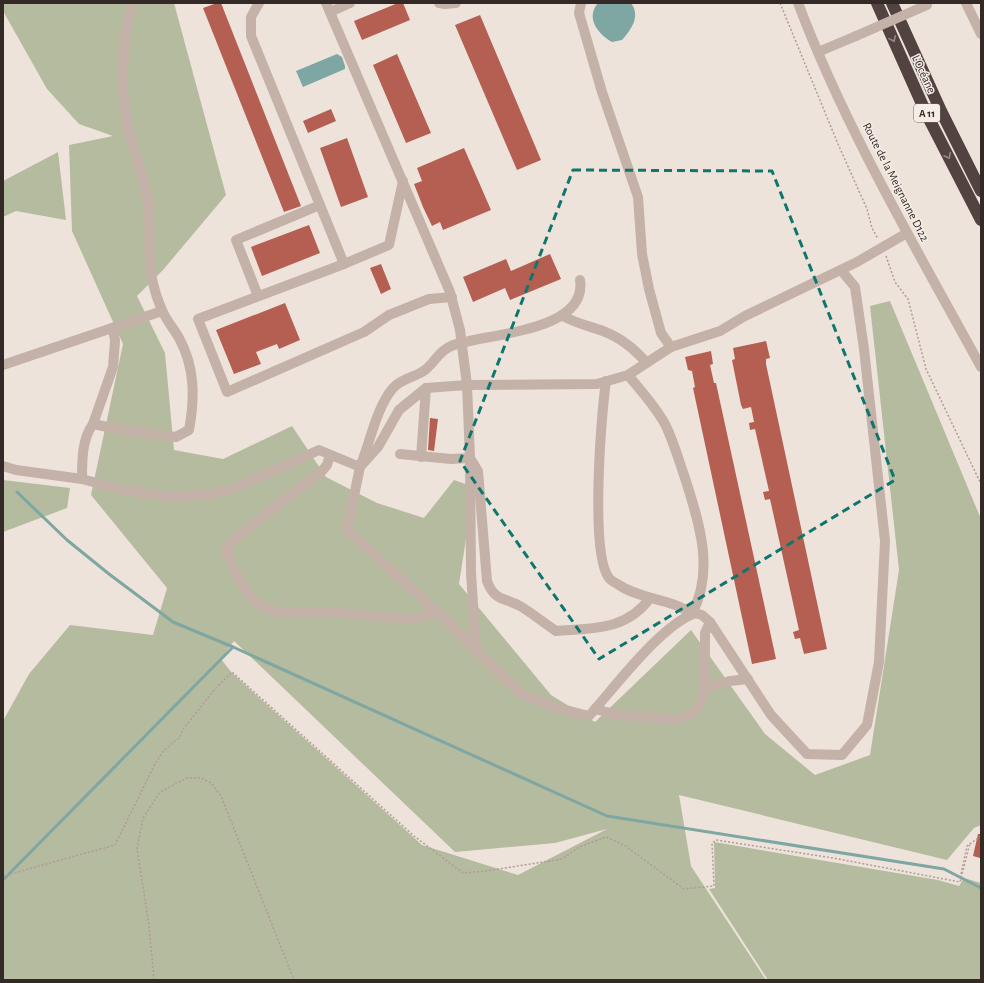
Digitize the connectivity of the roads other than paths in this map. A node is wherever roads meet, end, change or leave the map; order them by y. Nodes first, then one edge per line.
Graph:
1 (132, 3) edge
2 (259, 3) edge
3 (350, 3) edge
4 (439, 3) edge
5 (456, 3) edge
6 (581, 3) edge
7 (798, 3) edge
8 (877, 3) edge
9 (892, 3) edge
10 (966, 3) edge
11 (930, 4) edge
12 (328, 8) edge
13 (981, 34) edge
14 (818, 52) junction
15 (403, 181) junction
16 (981, 191) edge
17 (320, 206) junction
18 (981, 220) edge
19 (907, 233) junction
20 (344, 264) junction
21 (841, 270) junction
22 (580, 280) dead end
23 (258, 296) junction
24 (452, 297) junction
25 (162, 311) junction
26 (562, 316) junction
27 (113, 328) junction
28 (462, 344) junction
29 (671, 347) junction
30 (646, 362) junction
31 (3, 365) edge
32 (981, 367) edge
33 (628, 375) junction
34 (606, 382) junction
35 (467, 384) junction
36 (426, 388) junction
37 (94, 424) junction
38 (400, 454) dead end
39 (330, 455) junction
40 (421, 457) junction
41 (470, 458) junction
42 (3, 466) edge
43 (360, 467) junction
44 (82, 479) junction
45 (650, 598) junction
46 (438, 612) junction
47 (692, 614) junction
48 (710, 622) junction
49 (476, 648) junction
50 (748, 679) junction
51 (705, 688) junction
52 (595, 709) junction

1 - 25 street
2 - 17 street
3 - 12 street
4 - 5 street
6 - 29 street
7 - 14 street, Route de la Meignanne D122
8 -> 18 highway, L’Océane / A 11
9 - 16 highway, L’Océane / A 11
10 - 13 street
11 - 14 street, bridge
12 - 15 street
14 - 19 street, Route de la Meignanne D122
15 - 20 street
15 - 24 street
17 - 20 street
17 - 23 street
19 - 21 street
19 - 32 street, Route de la Meignanne D122
20 - 23 street
21 - 29 street
21 - 50 street
22 - 26 street
23 - 24 street
24 - 28 street
25 - 27 street
25 - 37 street
26 - 28 street
26 - 30 street
27 - 31 street
27 - 37 street
28 - 35 street
28 - 43 street
29 - 30 street
30 - 33 street
33 - 34 street
33 - 47 street
34 - 35 street
34 - 45 street
35 - 36 street
35 - 41 street
36 - 40 street
36 - 43 street
37 - 44 street
38 - 40 street
39 - 43 street
39 - 44 street
39 - 46 street
40 - 41 street
41 - 45 street
41 - 49 street
42 - 44 street
43 - 46 street
45 - 47 street
46 - 49 street
47 - 48 street
47 - 52 street
48 - 50 street
48 - 51 street
49 - 52 street
50 - 51 street
51 - 52 street

